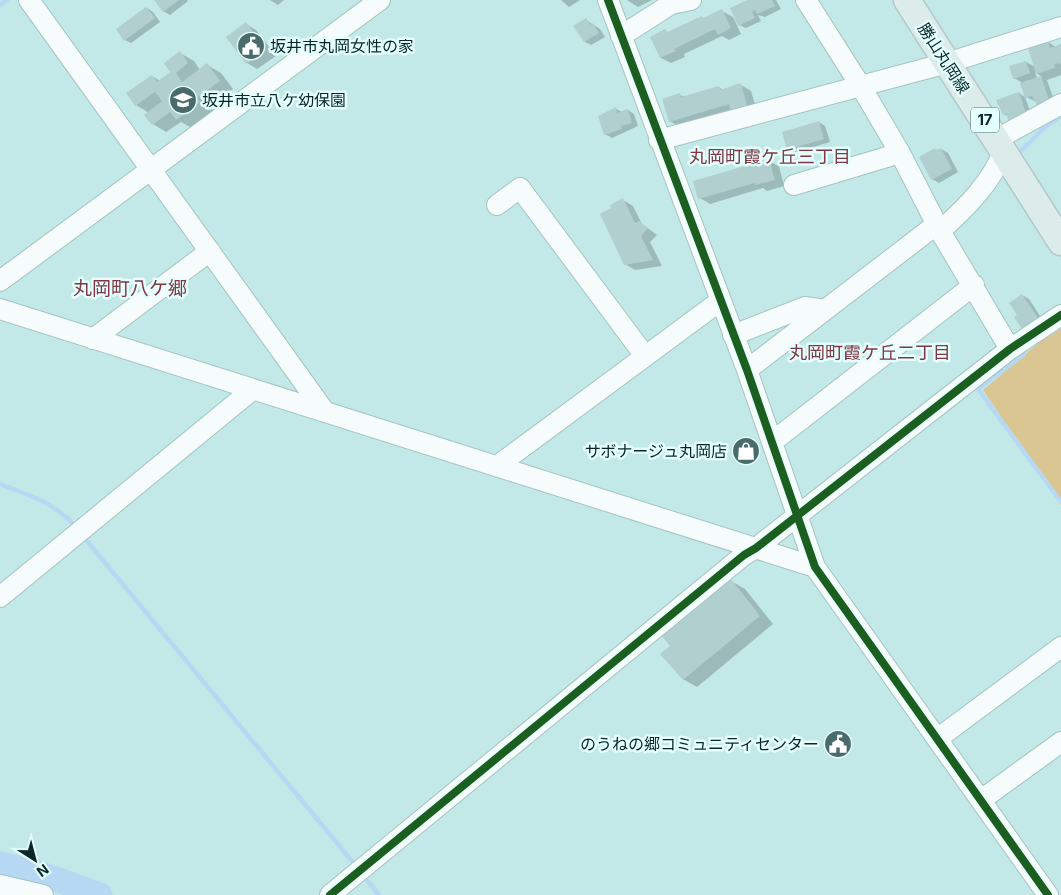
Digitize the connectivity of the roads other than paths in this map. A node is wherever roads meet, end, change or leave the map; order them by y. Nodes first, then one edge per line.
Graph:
1 (29, 0) edge
2 (380, 0) edge
3 (608, 0) edge
4 (692, 0) edge
5 (806, 0) edge
6 (907, 0) edge
7 (1061, 28) edge
8 (621, 36) junction
9 (947, 63) junction
10 (860, 85) junction
11 (1061, 104) edge
12 (659, 140) junction
13 (1000, 144) junction
14 (900, 154) junction
15 (151, 168) junction
16 (794, 185) dead end
17 (497, 205) dead end
18 (939, 227) junction
19 (1061, 242) edge
20 (210, 251) junction
21 (0, 281) edge
22 (974, 285) junction
23 (720, 301) junction
24 (0, 309) edge
25 (825, 310) junction
26 (1061, 315) edge
27 (733, 335) junction
28 (93, 339) junction
29 (1010, 349) junction
30 (645, 356) junction
31 (747, 370) junction
32 (252, 390) junction
33 (325, 412) junction
34 (772, 442) junction
35 (497, 466) junction
36 (798, 514) junction
37 (756, 548) junction
38 (815, 567) junction
39 (0, 597) edge
40 (1061, 647) edge
41 (937, 739) junction
42 (1061, 742) edge
43 (981, 800) junction
44 (0, 885) edge
45 (43, 895) edge
46 (330, 895) edge
47 (1048, 895) edge

1 - 15 street
2 - 15 street
3 - 8 street
4 - 8 street
5 - 10 street
6 - 9 main road, 勝山丸岡線 / 17
7 - 9 street
8 - 12 street
9 - 10 street
9 - 13 main road, 勝山丸岡線 / 17
10 - 12 street
10 - 14 street
11 - 13 street
12 - 23 street
13 - 18 street
13 - 19 main road, 勝山丸岡線 / 17
14 - 16 street
14 - 18 street
15 - 20 street
15 - 21 street
17 - 30 street
18 - 22 street
18 - 25 street
20 - 28 street
20 - 33 street
22 - 29 street
22 - 34 street
23 - 27 street
23 - 30 street
24 - 28 street
25 - 27 street
25 - 31 street
26 - 29 street
27 - 31 street
28 - 32 street
29 - 36 street
30 - 35 street
31 - 34 street
32 - 33 street
32 - 39 street
33 - 35 street
34 - 36 street
35 - 37 street
36 - 37 street
36 - 38 street
37 - 38 street
37 - 46 street
38 - 41 street
40 - 41 street
41 - 43 street
42 - 43 street
43 - 47 street
44 - 45 street

